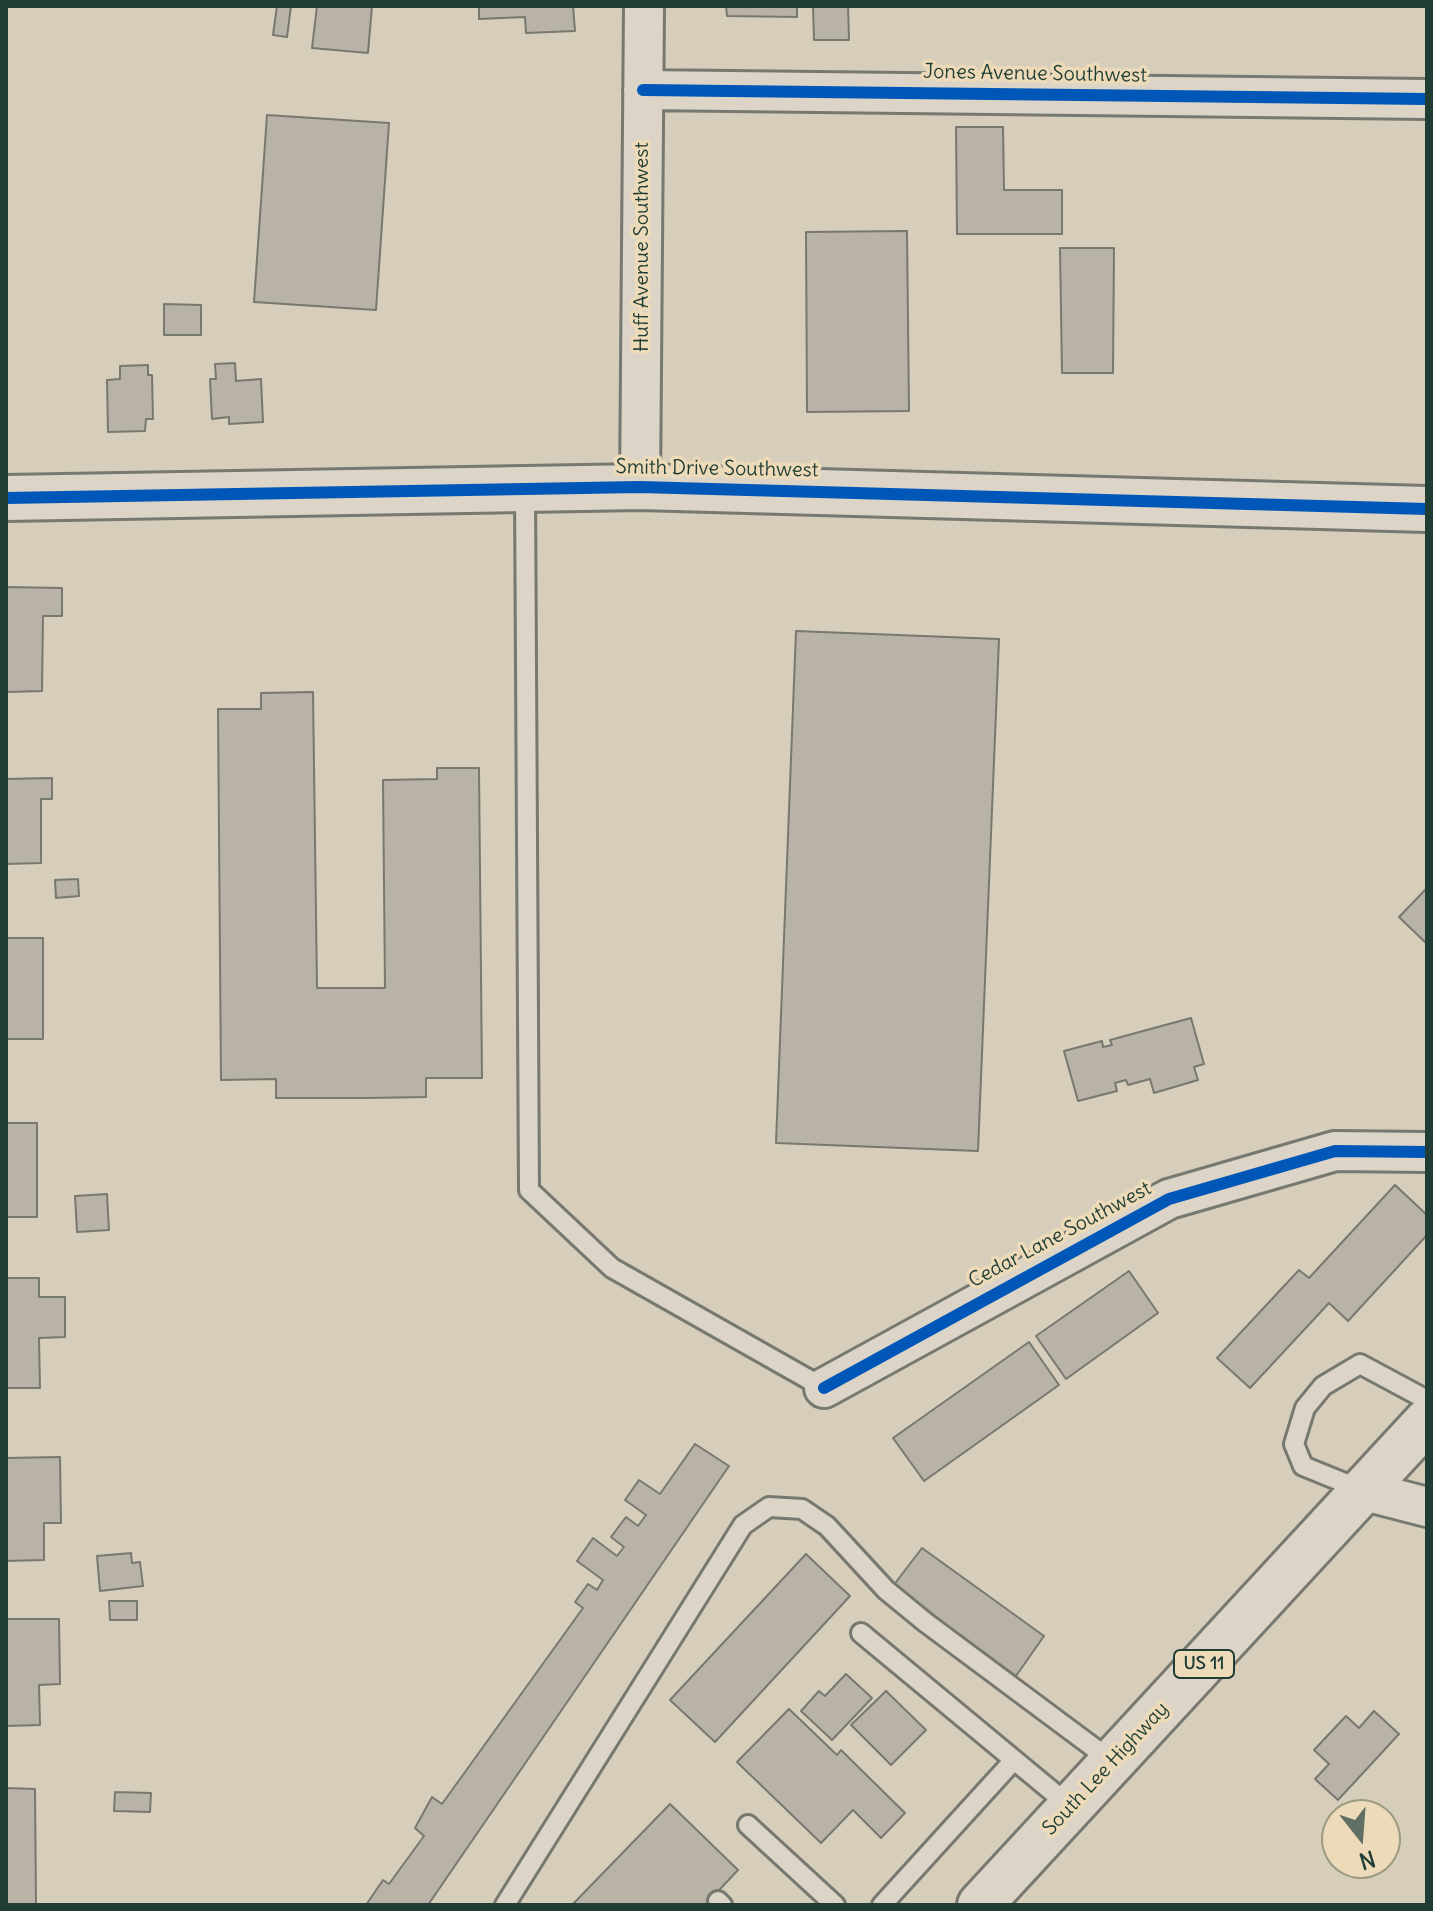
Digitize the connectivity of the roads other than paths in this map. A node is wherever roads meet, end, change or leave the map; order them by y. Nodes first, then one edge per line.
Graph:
1 (644, 6) edge
2 (643, 90) junction
3 (1427, 99) edge
4 (640, 487) junction
5 (525, 489) junction
6 (6, 498) edge
7 (1427, 509) edge
8 (1427, 1152) edge
9 (824, 1388) joint
10 (1427, 1400) edge
11 (1427, 1421) edge
12 (1365, 1491) junction
13 (1427, 1507) edge
14 (861, 1633) dead end
15 (1014, 1760) junction
16 (1113, 1762) junction
17 (1071, 1807) junction
18 (748, 1825) dead end
19 (505, 1905) edge
20 (835, 1905) edge
21 (882, 1905) edge
22 (980, 1905) edge

1 - 2 street, Huff Avenue Southwest
2 - 3 street, Jones Avenue Southwest
2 - 4 street, Huff Avenue Southwest
4 - 5 street, Smith Drive Southwest
4 - 7 street, Smith Drive Southwest
5 - 6 street, Smith Drive Southwest
5 - 9 lane
8 - 9 street, Cedar Lane Southwest
10 - 12 lane
11 - 12 street, South Lee Highway / US 11
12 - 13 street
12 - 16 street, South Lee Highway / US 11
14 - 15 lane
15 - 17 lane
15 - 21 lane
16 - 17 street, South Lee Highway / US 11
16 - 19 lane
17 - 22 street, South Lee Highway / US 11
18 - 20 lane

